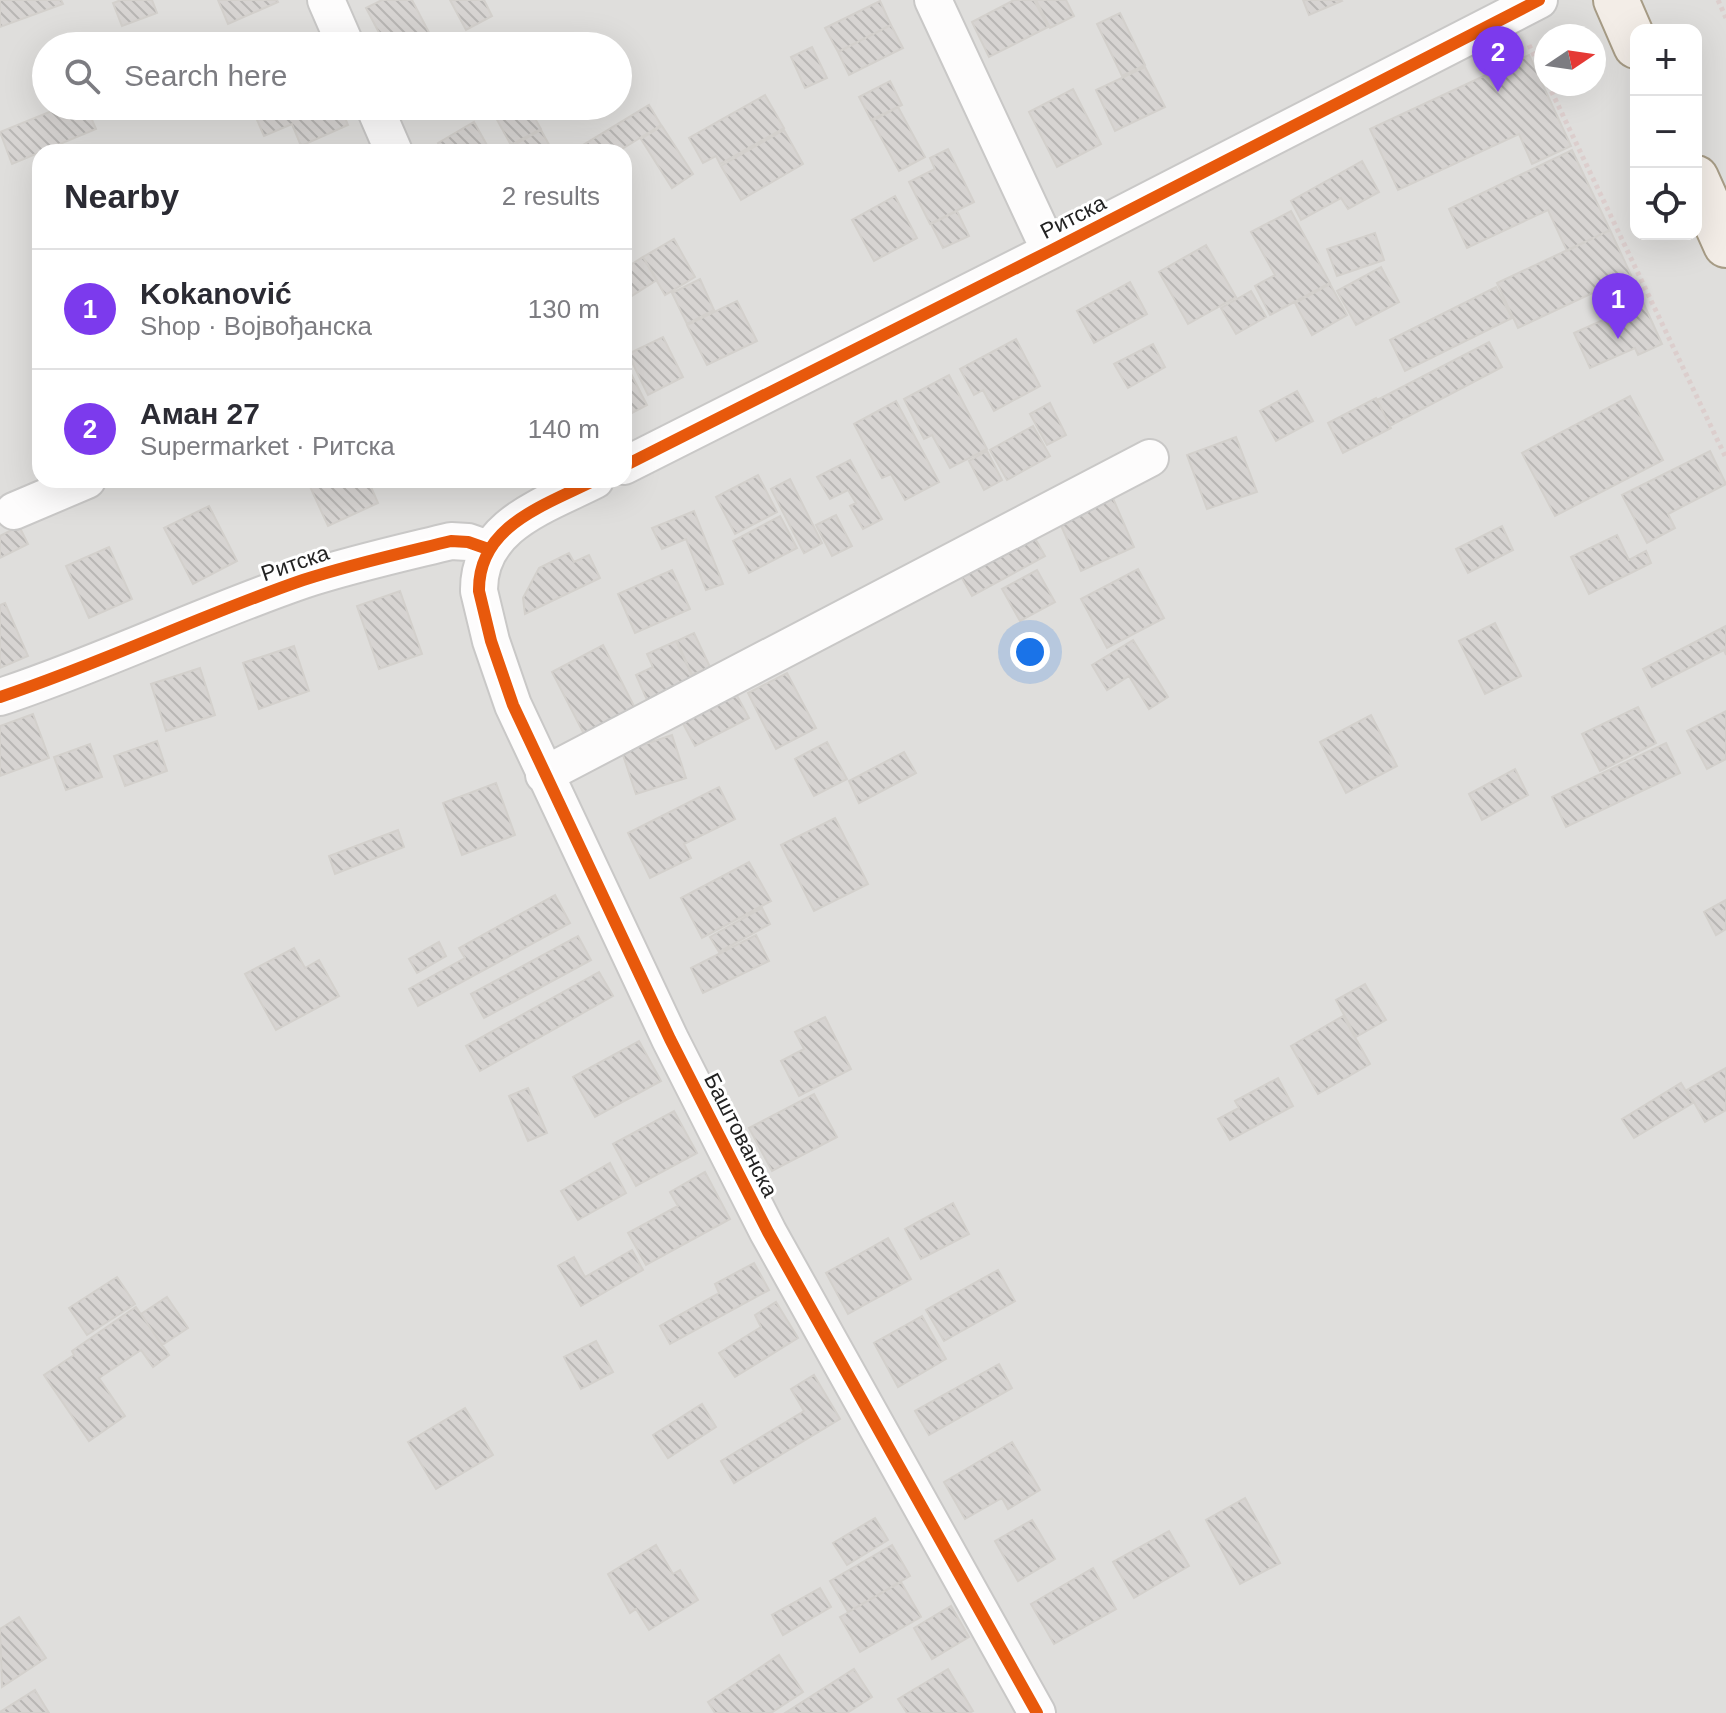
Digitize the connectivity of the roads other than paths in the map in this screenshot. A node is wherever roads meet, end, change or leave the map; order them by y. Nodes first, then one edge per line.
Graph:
1 (326, 0) edge
2 (933, 0) edge
3 (1539, 0) edge
4 (1616, 0) edge
5 (340, 32) edge
6 (1630, 32) edge
7 (380, 120) edge
8 (391, 144) edge
9 (1702, 191) edge
10 (1726, 245) edge
11 (1050, 251) junction
12 (1150, 458) dead end
13 (632, 462) edge
14 (68, 488) edge
15 (543, 492) edge
16 (14, 511) dead end
17 (488, 549) junction
18 (0, 697) edge
19 (544, 775) junction
20 (1037, 1713) edge

1 - 5 street
2 - 11 street
3 - 11 street, Ритска
4 - 6 main road
7 - 8 street
9 - 10 main road
11 - 13 street, Ритска
12 - 19 street
14 - 16 street
15 - 17 street
17 - 18 street, Ритска
17 - 19 street, Баштованска
19 - 20 street, Баштованска

